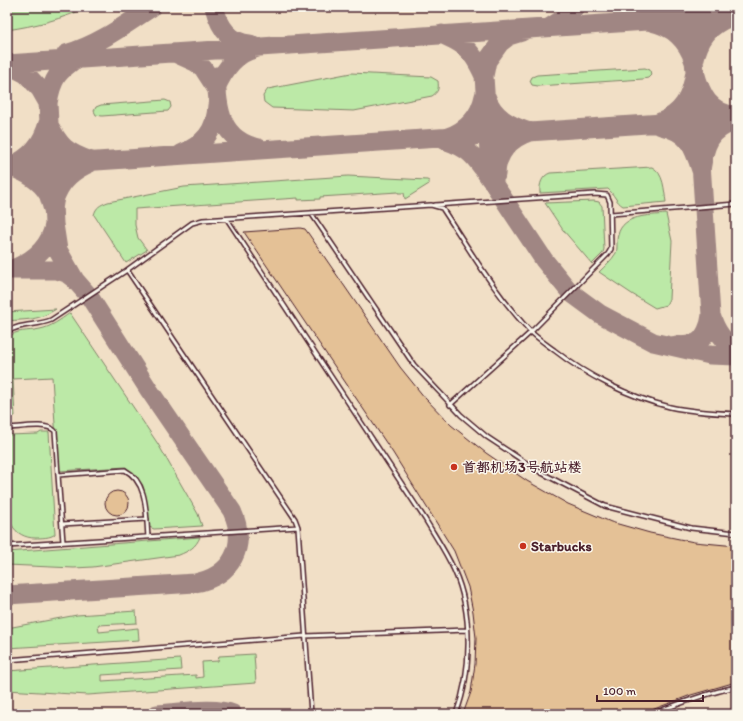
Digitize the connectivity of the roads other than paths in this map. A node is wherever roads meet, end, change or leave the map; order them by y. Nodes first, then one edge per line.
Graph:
1 (736, 204) edge
2 (431, 205) junction
3 (311, 213) junction
4 (611, 214) junction
5 (227, 219) junction
6 (127, 270) junction
7 (7, 332) edge
8 (531, 332) junction
9 (450, 404) junction
10 (736, 414) edge
11 (7, 428) edge
12 (58, 475) junction
13 (7, 512) edge
14 (147, 519) junction
15 (62, 524) junction
16 (298, 527) junction
17 (736, 533) edge
18 (148, 536) junction
19 (63, 542) junction
20 (8, 546) edge
21 (467, 630) junction
22 (305, 636) junction
23 (7, 660) edge
24 (736, 687) edge
25 (310, 714) edge
26 (456, 714) edge
27 (652, 714) edge

1 - 4 lane
2 - 3 lane
2 - 4 lane
2 - 8 lane
3 - 5 lane
3 - 9 lane
4 - 8 lane
5 - 6 lane
5 - 21 lane
6 - 7 lane
6 - 16 lane
8 - 9 lane
8 - 10 lane
9 - 17 lane
11 - 12 lane
12 - 14 lane
12 - 15 lane
13 - 20 lane
14 - 15 lane
14 - 18 lane
15 - 19 lane
16 - 18 lane
16 - 22 lane
18 - 19 lane
19 - 20 lane
21 - 22 lane
21 - 26 lane
22 - 23 lane
22 - 25 lane
24 - 27 lane

